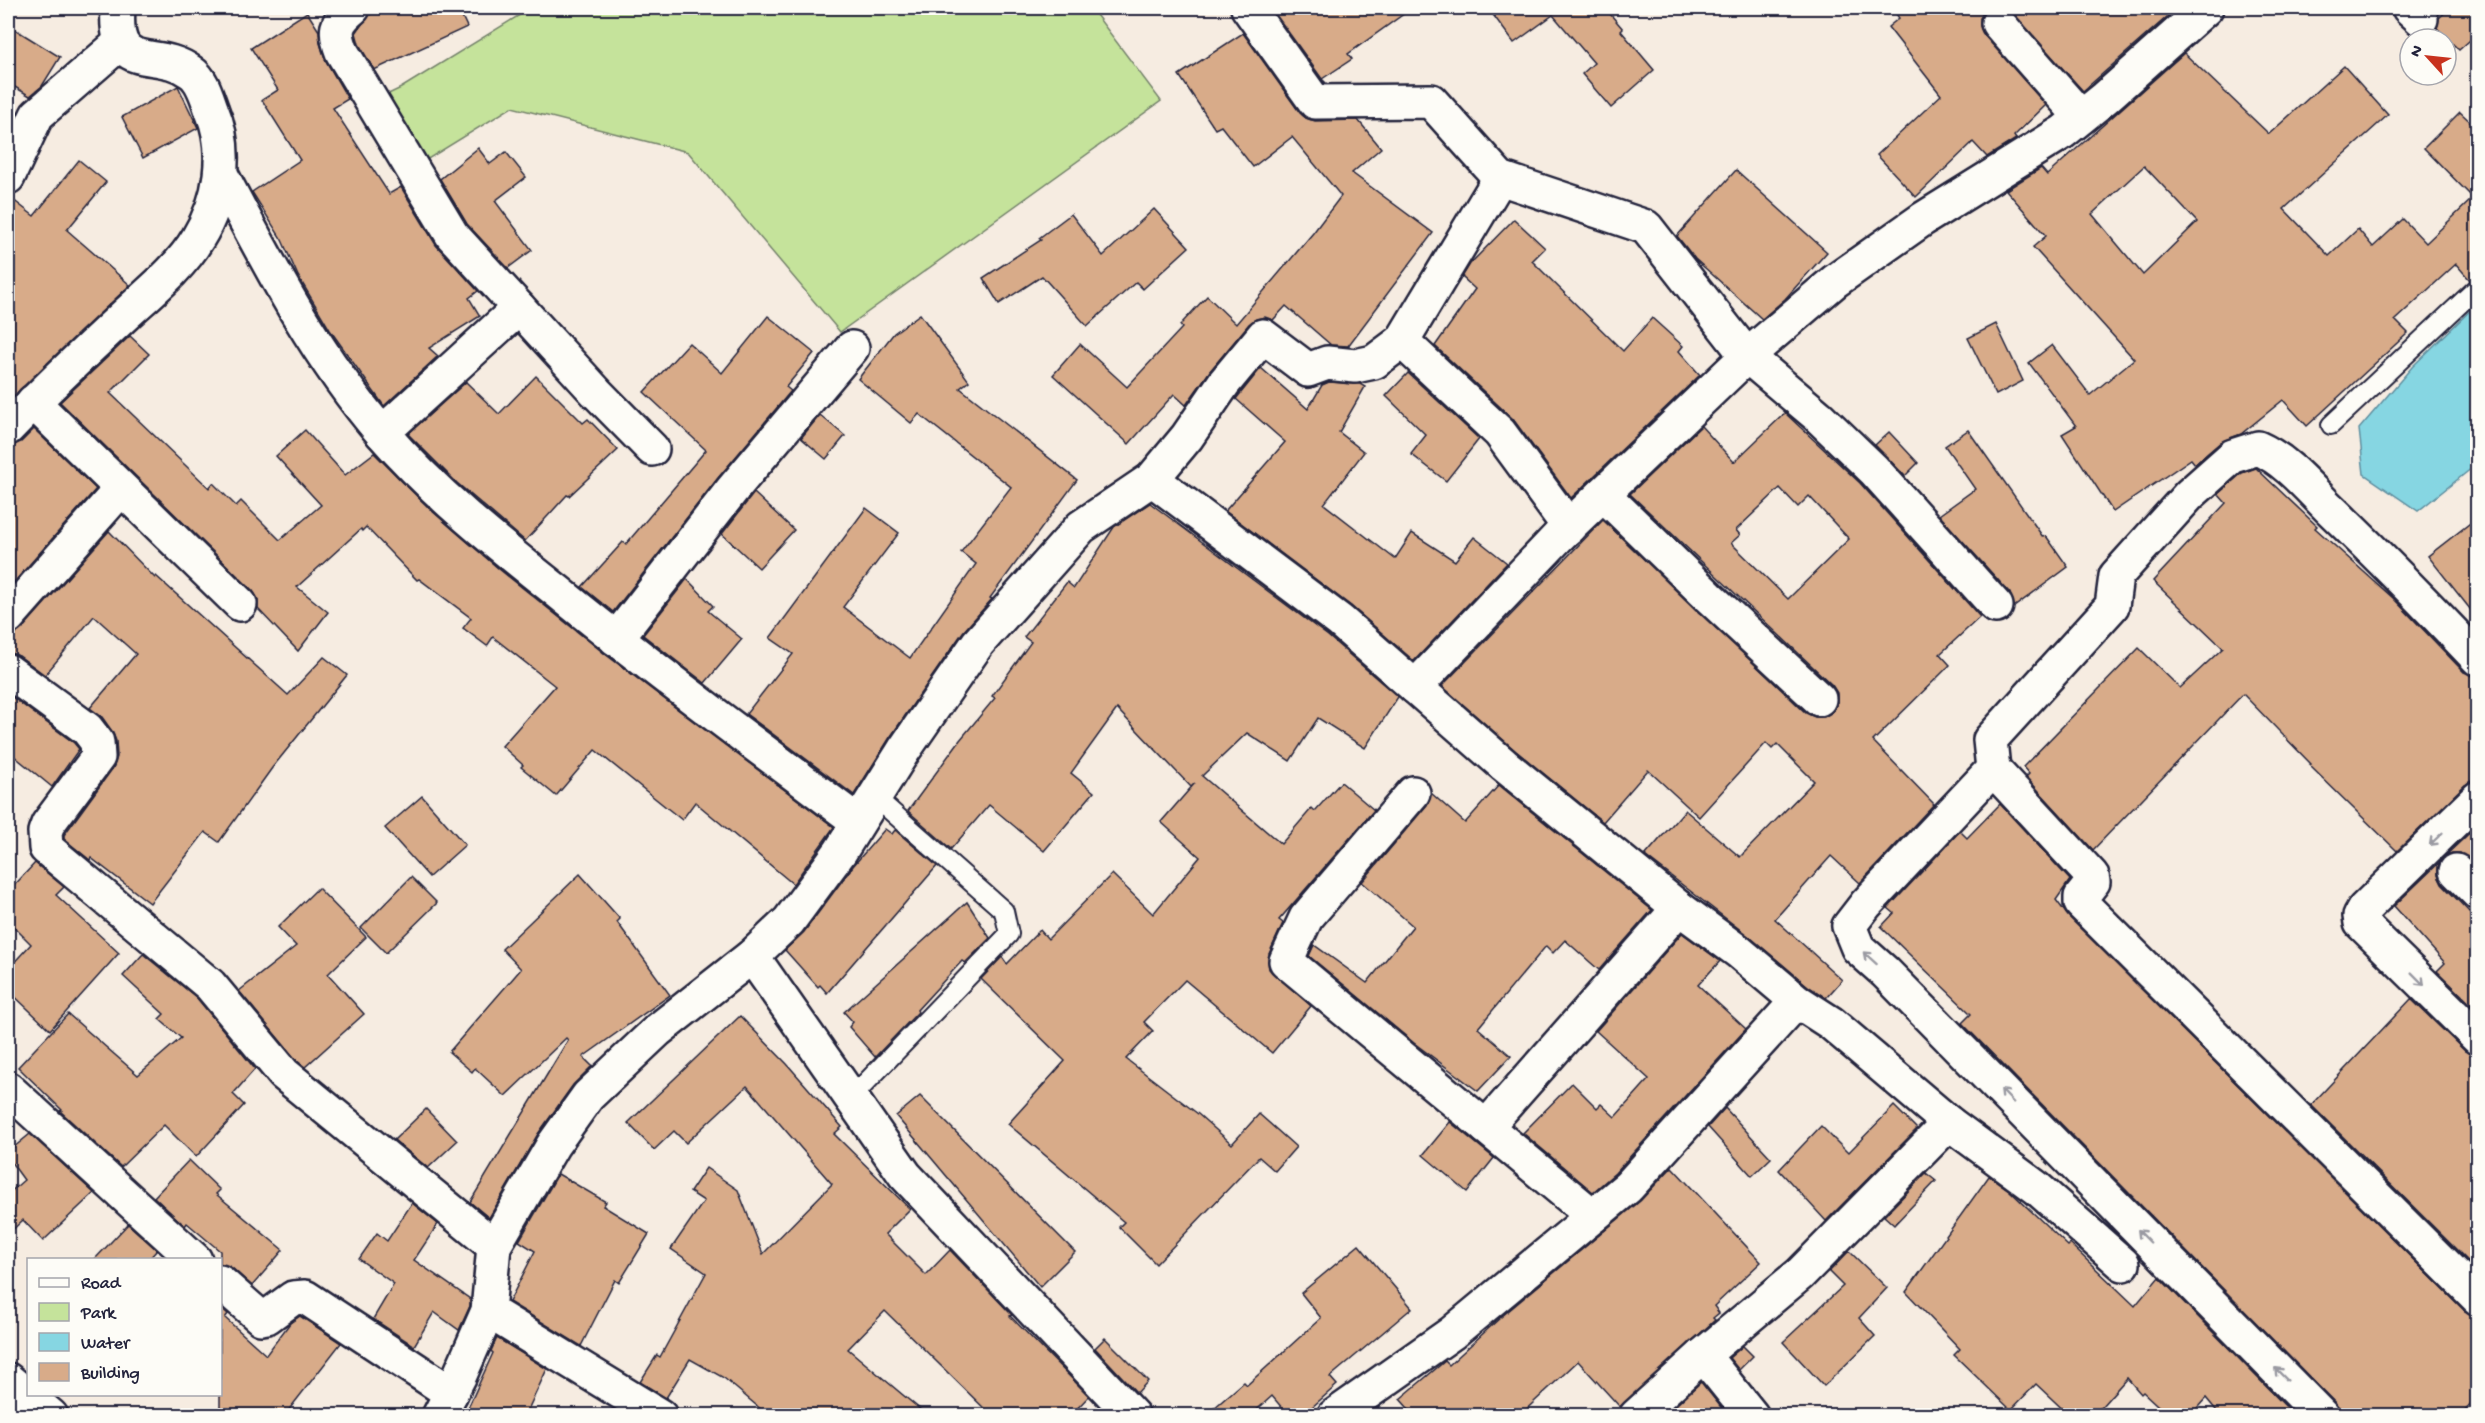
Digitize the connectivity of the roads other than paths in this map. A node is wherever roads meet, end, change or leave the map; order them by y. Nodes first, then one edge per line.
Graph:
1 (118, 8) edge
2 (353, 8) edge
3 (1248, 8) edge
4 (2206, 8) edge
5 (1998, 24) dead end
6 (120, 43) junction
7 (2081, 117) junction
8 (221, 174) junction
9 (8, 177) edge
10 (1500, 178) junction
11 (2478, 286) edge
12 (519, 308) junction
13 (1402, 341) junction
14 (852, 348) dead end
15 (1747, 356) junction
16 (33, 402) junction
17 (2331, 425) dead end
18 (8, 428) edge
19 (382, 433) junction
20 (652, 449) dead end
21 (1152, 479) junction
22 (121, 489) junction
23 (1603, 494) junction
24 (1569, 527) junction
25 (240, 604) dead end
26 (1996, 606) dead end
27 (8, 616) edge
28 (616, 639) junction
29 (2478, 659) edge
30 (8, 671) edge
31 (1415, 687) junction
32 (1819, 699) dead end
33 (1993, 769) junction
34 (1413, 793) dead end
35 (2478, 798) edge
36 (866, 810) junction
37 (1679, 908) junction
38 (752, 956) junction
39 (1797, 1002) junction
40 (2478, 1038) edge
41 (8, 1089) edge
42 (851, 1098) junction
43 (1949, 1123) junction
44 (1486, 1127) junction
45 (1593, 1216) junction
46 (494, 1246) junction
47 (193, 1258) edge
48 (2123, 1264) dead end
49 (222, 1284) edge
50 (2478, 1298) edge
51 (488, 1311) junction
52 (1703, 1355) junction
53 (8, 1380) edge
54 (27, 1396) edge
55 (27, 1396) edge
56 (445, 1404) edge
57 (51, 1416) edge
58 (660, 1416) edge
59 (1133, 1416) edge
60 (1334, 1416) edge
61 (1636, 1416) edge
62 (1752, 1416) edge
63 (2322, 1416) edge

1 - 6 street
2 - 12 street
3 - 10 street
4 - 7 street
5 - 7 street
6 - 8 street
6 - 9 street
7 - 15 street
8 - 16 street
8 - 19 street
10 - 13 street
10 - 15 street
11 - 17 lane
12 - 19 street
12 - 20 street
13 - 21 street
13 - 24 street
14 - 28 street
15 - 23 street
15 - 26 street
16 - 18 street
16 - 22 street
19 - 28 street
21 - 31 street
21 - 36 street
22 - 25 street
22 - 27 street
23 - 24 street
23 - 32 street
24 - 31 street
28 - 36 street
29 - 33 street
30 - 46 street
31 - 37 street
33 - 50 street
63 -> 33 street
34 - 44 street
35 -> 40 street
36 - 38 street
36 - 42 lane
37 - 39 street
37 - 44 street
38 - 42 street
38 - 46 street
39 - 43 street
39 - 45 street
41 - 47 street
42 - 59 street
43 - 48 street
43 - 52 street
44 - 45 street
45 - 60 street
46 - 51 street
49 - 56 street
51 - 56 street
51 - 58 street
52 - 61 street
52 - 62 street
53 - 54 street
55 - 57 street

